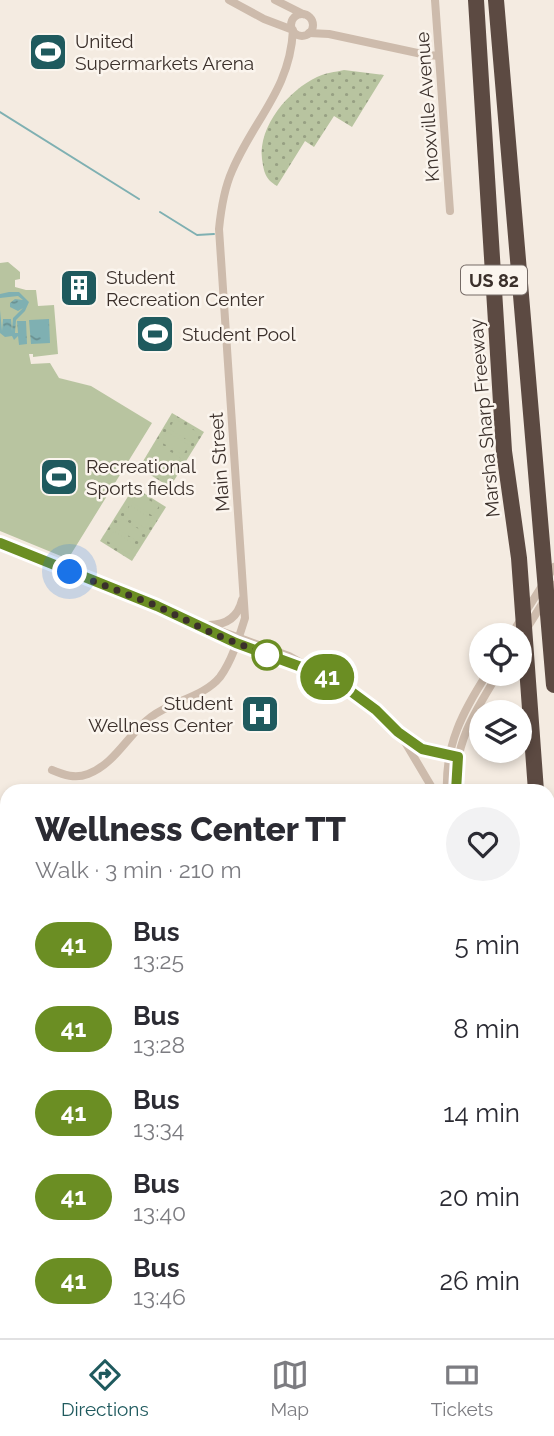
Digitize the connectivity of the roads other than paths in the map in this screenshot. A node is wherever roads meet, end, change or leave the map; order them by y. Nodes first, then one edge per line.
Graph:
1 (229, 0) edge
2 (275, 0) edge
3 (435, 0) edge
4 (476, 0) edge
5 (496, 0) edge
6 (303, 13) junction
7 (312, 18) junction
8 (293, 30) junction
9 (308, 34) junction
10 (329, 34) junction
11 (292, 52) junction
12 (438, 56) junction
13 (450, 211) dead end
14 (0, 543) edge
15 (554, 567) edge
16 (554, 585) edge
17 (244, 591) junction
18 (519, 623) edge
19 (522, 623) edge
20 (199, 625) junction
21 (532, 625) edge
22 (237, 640) junction
23 (554, 685) edge
24 (480, 686) edge
25 (491, 686) edge
26 (522, 686) edge
27 (527, 686) edge
28 (398, 732) junction
29 (448, 754) junction
30 (458, 757) junction
31 (52, 770) dead end
32 (430, 784) edge
33 (447, 784) edge
34 (456, 784) edge
35 (528, 784) edge
36 (535, 784) edge

1 - 8 street
2 - 6 street
3 - 12 street, Knoxville Avenue
4 - 19 highway, Marsha Sharp Freeway / US 82
5 - 23 highway, US 82
6 - 7 street
6 - 8 street
7 - 9 street
7 - 10 street
8 - 9 street
8 - 11 street, Main Street
9 - 10 street
9 - 11 street, Main Street
10 - 12 street
11 - 17 street, Main Street
12 - 13 street, Knoxville Avenue
14 - 20 street
15 - 18 street
16 - 21 street
17 - 20 street
17 - 22 street, Main Street
20 - 22 street
22 - 28 street
22 - 31 street, Main Street
24 - 29 street
25 - 30 street
26 - 35 highway
27 - 36 highway, Marsha Sharp Freeway / US 82
28 - 29 street
28 - 32 street
29 - 30 street
29 - 33 street
30 - 34 street

